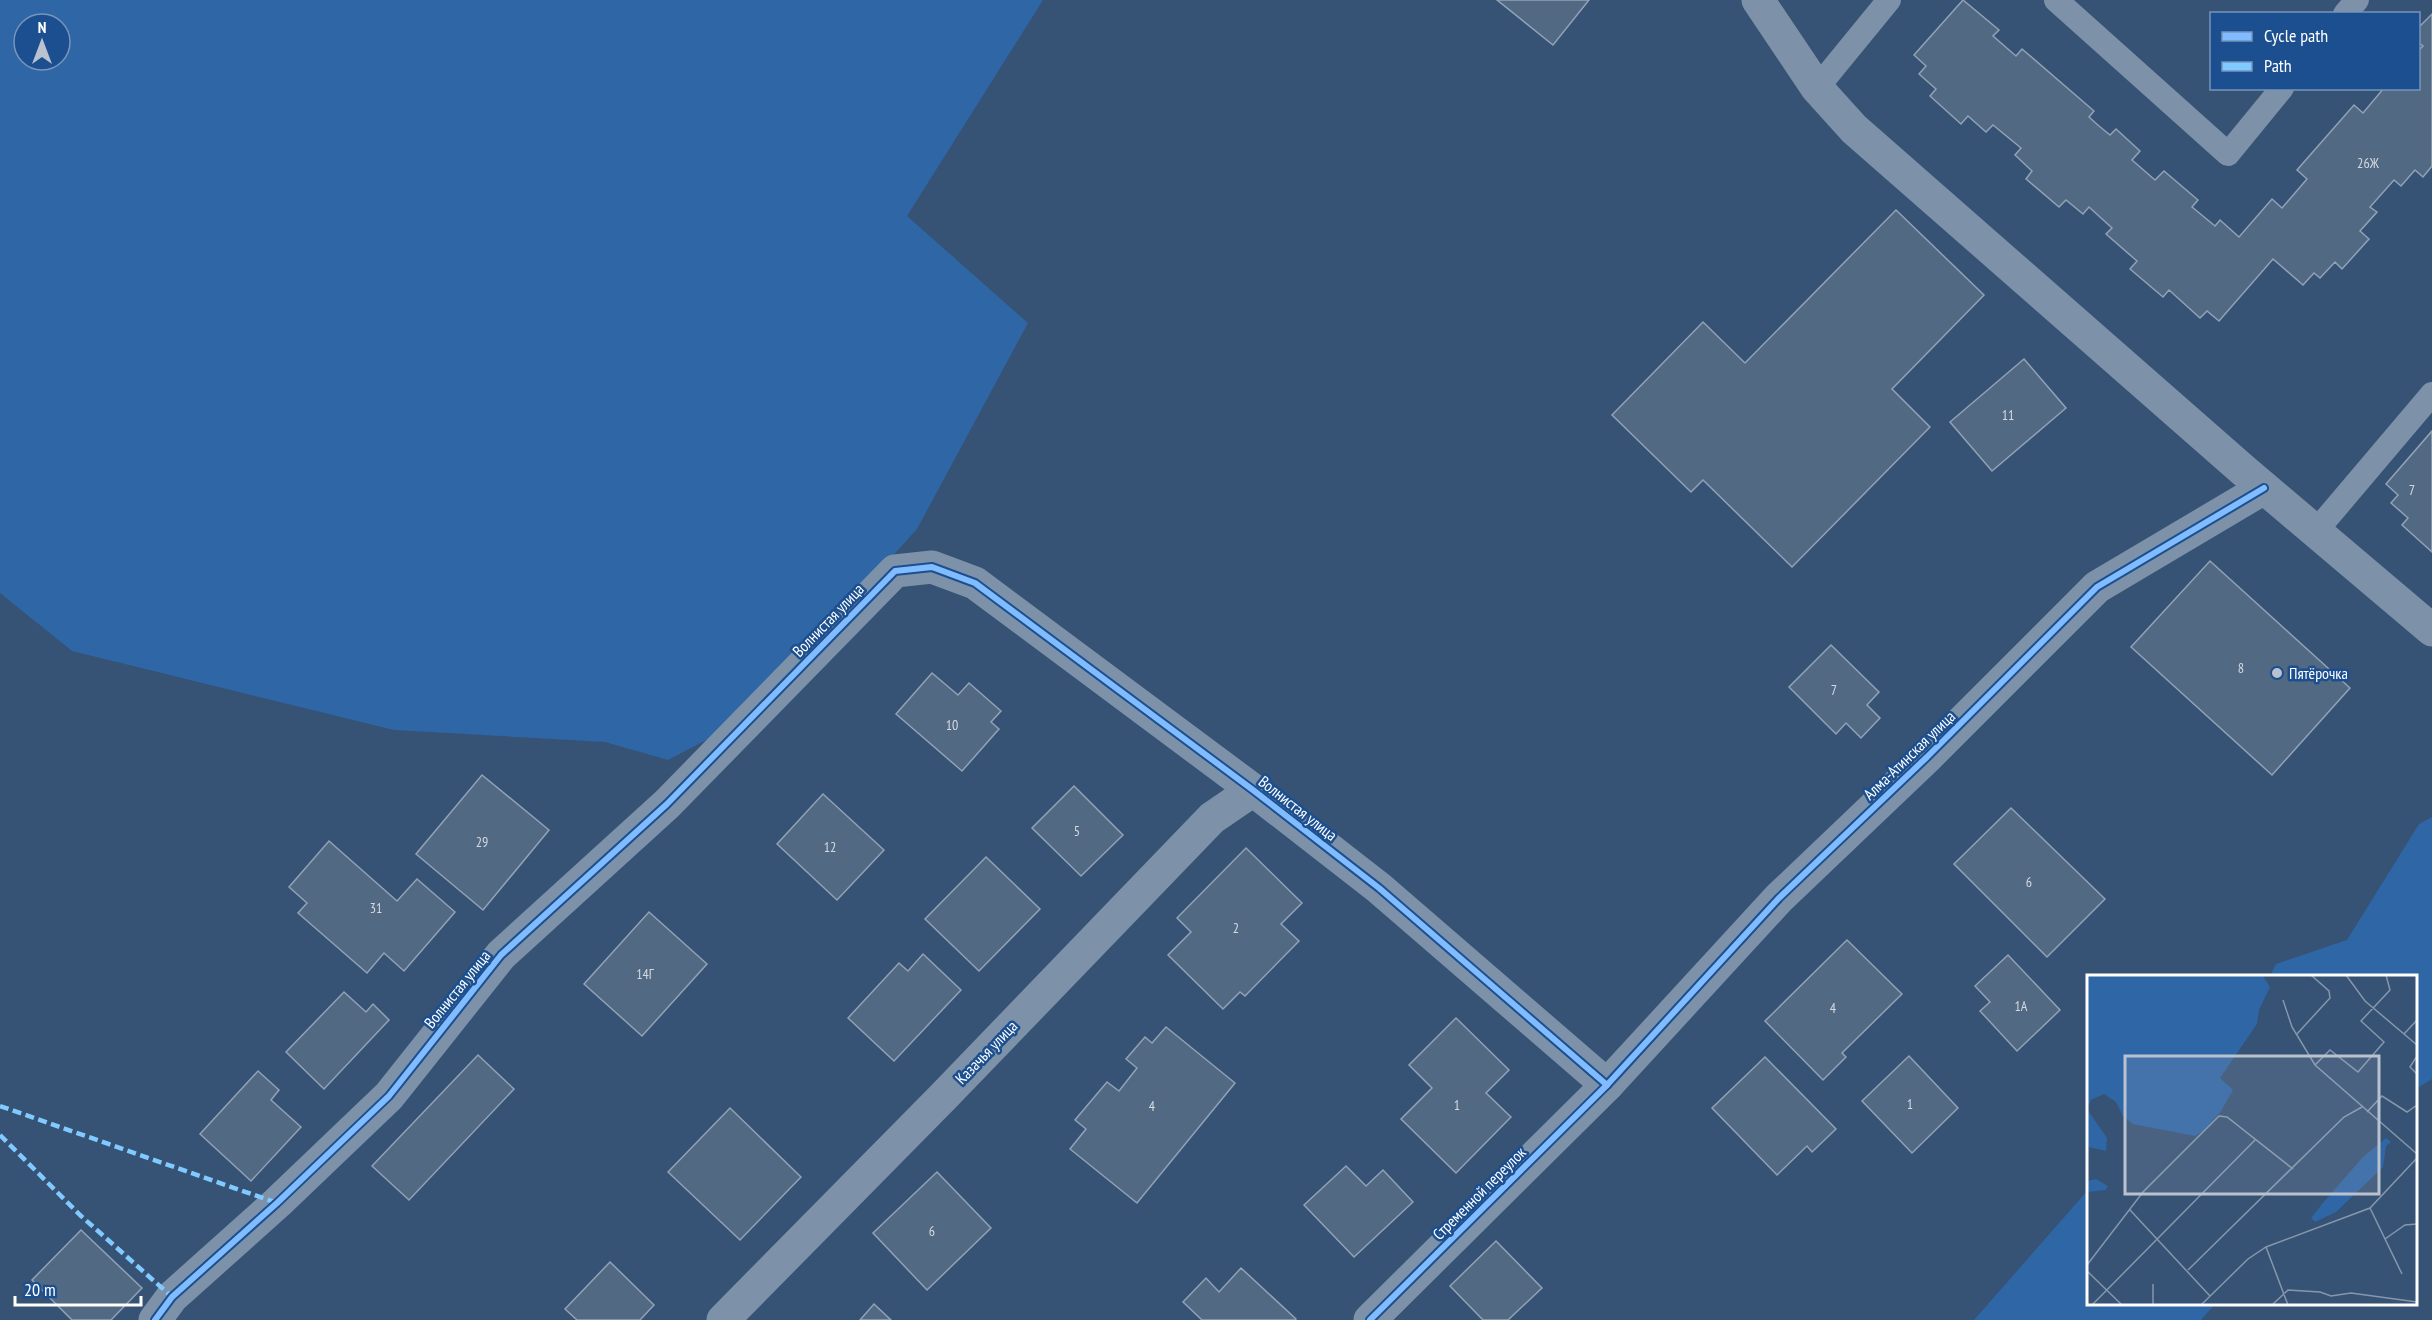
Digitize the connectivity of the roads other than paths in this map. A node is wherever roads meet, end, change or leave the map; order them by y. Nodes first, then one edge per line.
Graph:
1 (1758, 0) edge
2 (1889, 0) edge
3 (2056, 0) edge
4 (2357, 0) edge
5 (2347, 12) edge
6 (1817, 88) junction
7 (2280, 90) edge
8 (2432, 394) edge
9 (2264, 488) junction
10 (2316, 531) junction
11 (2432, 630) edge
12 (1253, 790) junction
13 (1607, 1085) junction
14 (155, 1320) edge
15 (723, 1320) edge
16 (1370, 1320) edge

1 - 6 street
2 - 6 lane
3 - 7 lane
4 - 5 lane
6 - 9 street
8 - 10 lane
9 - 10 street
9 - 13 street, Алма-Атинская улица
10 - 11 street
12 - 13 street, Волнистая улица
12 - 14 street, Волнистая улица
12 - 15 street, Казачья улица
13 - 16 street, Стременной переулок

